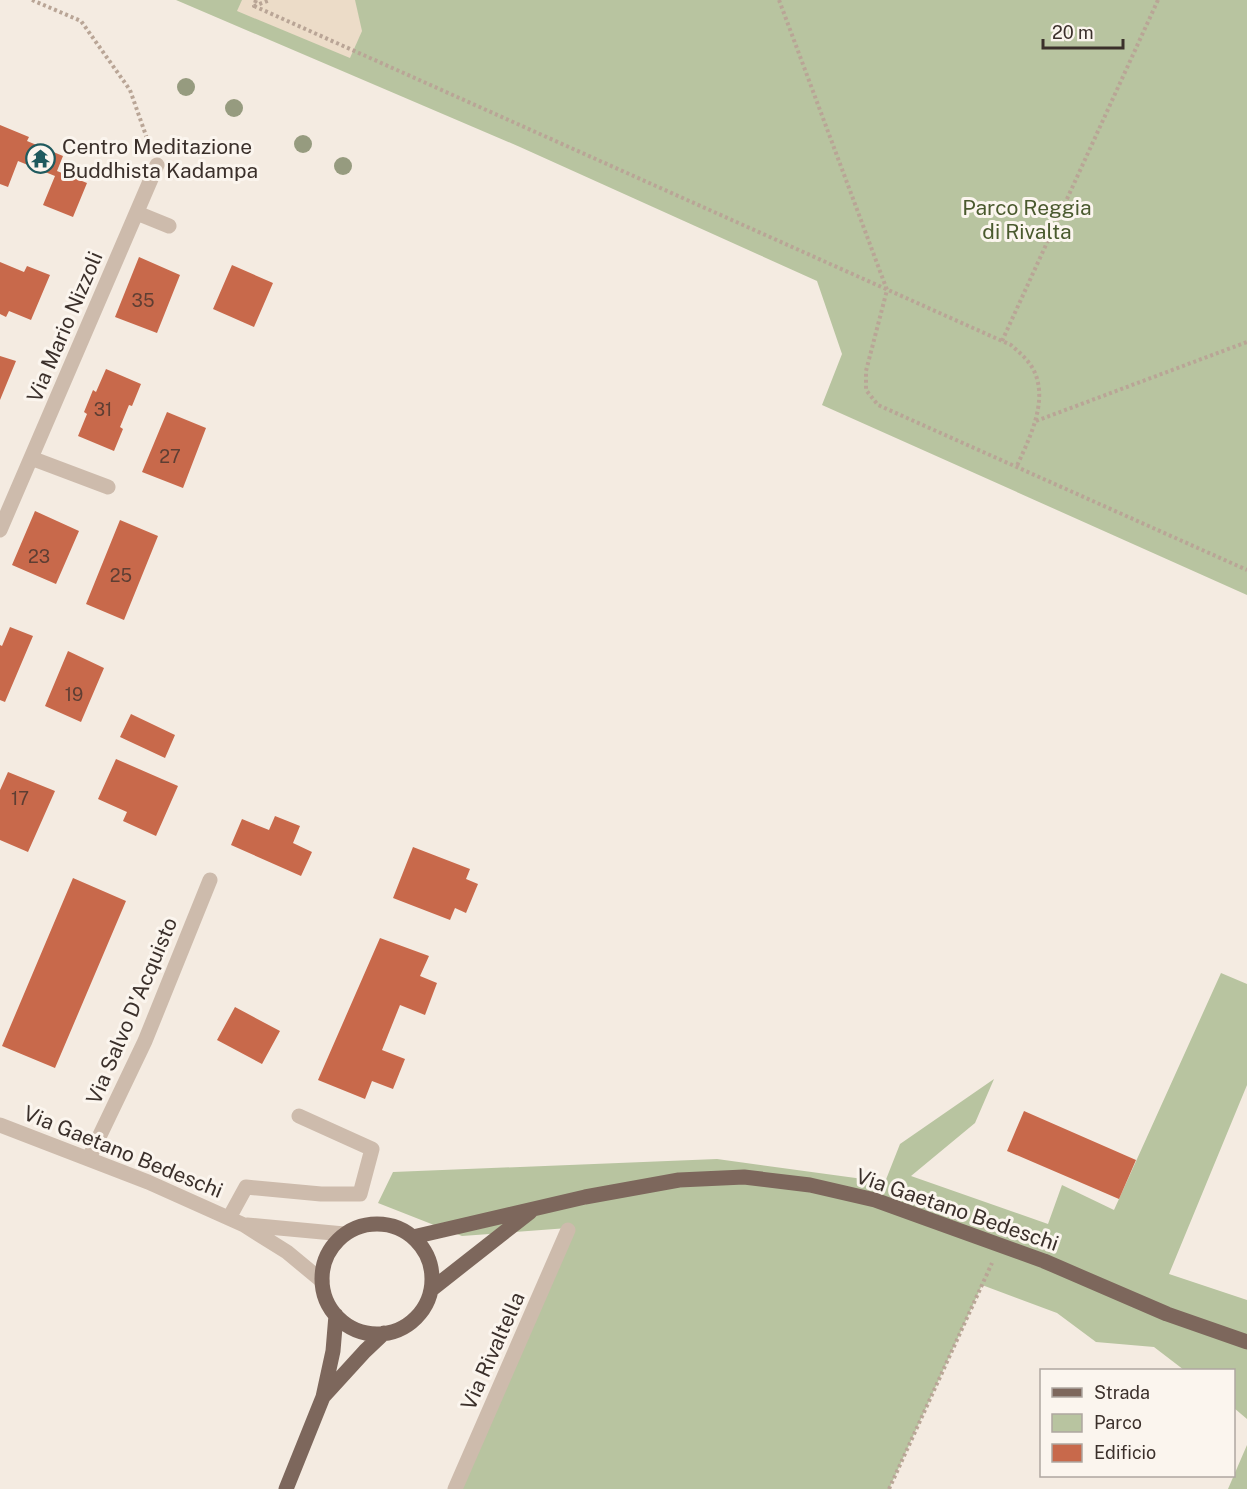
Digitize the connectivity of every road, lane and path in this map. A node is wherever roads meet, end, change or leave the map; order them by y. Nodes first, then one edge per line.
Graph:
1 (32, 0) edge
2 (256, 0) edge
3 (270, 0) edge
4 (779, 0) edge
5 (1158, 0) edge
6 (254, 6) junction
7 (157, 165) joint
8 (137, 213) junction
9 (170, 226) dead end
10 (887, 290) junction
11 (1002, 341) junction
12 (1247, 342) edge
13 (1035, 421) junction
14 (31, 458) junction
15 (1016, 468) junction
16 (108, 487) dead end
17 (0, 530) edge
18 (1247, 570) edge
19 (210, 880) dead end
20 (299, 1116) dead end
21 (0, 1125) edge
22 (89, 1158) junction
23 (535, 1209) junction
24 (229, 1218) junction
25 (244, 1225) junction
26 (568, 1230) dead end
27 (344, 1234) junction
28 (413, 1237) junction
29 (999, 1246) junction
30 (322, 1281) junction
31 (432, 1289) junction
32 (336, 1315) junction
33 (384, 1334) junction
34 (1247, 1342) edge
35 (323, 1397) junction
36 (286, 1489) edge
37 (455, 1489) edge
38 (889, 1489) edge

1 - 7 path
2 - 6 path
3 - 6 path
4 - 10 path
5 - 11 path
6 - 10 path
7 - 8 street, Via Mario Nizzoli
8 - 9 street
8 - 14 street, Via Mario Nizzoli
10 - 11 path
10 - 15 path
11 - 13 path
12 - 13 path
13 - 15 path
14 - 16 street
14 - 17 street, Via Mario Nizzoli
15 - 18 path
19 - 22 street, Via Salvo D'Acquisto
20 - 24 street, Via Gaetano Bedeschi
21 - 22 street, Via Gaetano Bedeschi
22 - 24 street, Via Gaetano Bedeschi
23 - 28 main road, Via Gaetano Bedeschi
23 - 29 main road, Via Gaetano Bedeschi
23 - 31 main road, Via Gaetano Bedeschi
24 - 25 street, Via Gaetano Bedeschi
25 - 27 street, Via Gaetano Bedeschi
25 - 30 street, Via Gaetano Bedeschi
26 - 37 street, Via Rivaltella
27 - 28 main road
27 - 30 main road
28 - 31 main road
29 - 34 main road, Via Gaetano Bedeschi
29 - 38 path
30 - 32 main road
31 - 33 main road
32 - 33 main road
32 - 35 main road
33 - 35 main road
35 - 36 main road

